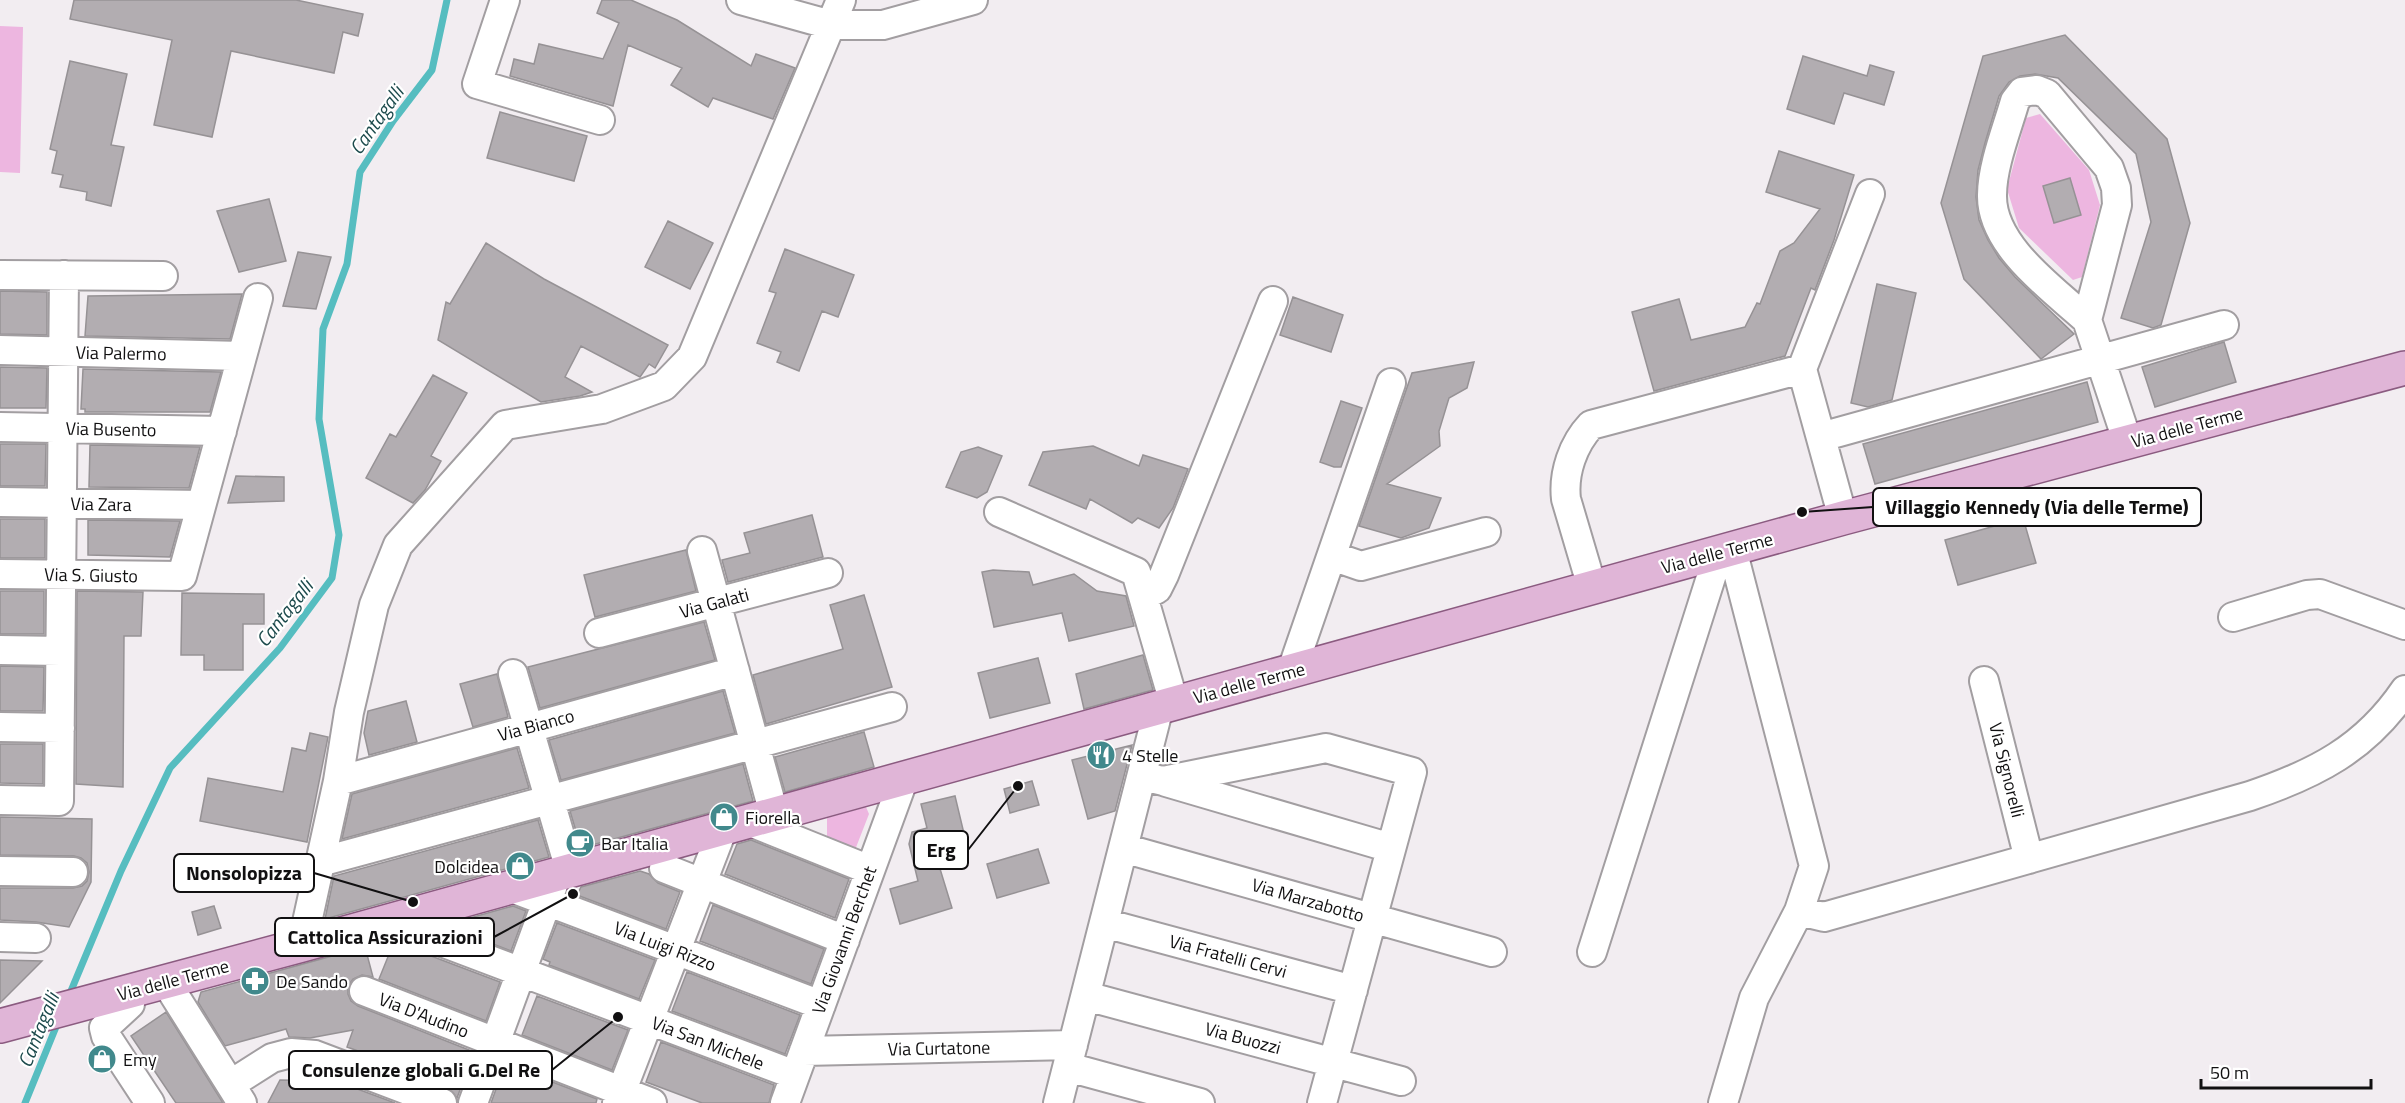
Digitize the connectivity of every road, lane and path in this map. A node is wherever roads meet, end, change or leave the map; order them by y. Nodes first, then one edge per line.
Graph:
1 (505, 0) edge
2 (741, 0) edge
3 (973, 0) edge
4 (836, 13) edge
5 (600, 120) dead end
6 (1870, 194) dead end
7 (0, 275) edge
8 (64, 275) junction
9 (162, 276) dead end
10 (258, 298) dead end
11 (1273, 301) dead end
12 (2087, 320) junction
13 (2224, 325) dead end
14 (0, 350) edge
15 (63, 352) junction
16 (242, 356) junction
17 (2099, 359) junction
18 (2405, 368) edge
19 (1802, 369) junction
20 (1391, 383) dead end
21 (0, 427) edge
22 (62, 428) junction
23 (222, 431) junction
24 (1821, 437) junction
25 (2128, 443) junction
26 (0, 502) edge
27 (62, 503) junction
28 (201, 505) junction
29 (999, 512) dead end
30 (1843, 518) junction
31 (1486, 532) dead end
32 (702, 551) dead end
33 (1726, 551) junction
34 (1332, 556) junction
35 (828, 573) dead end
36 (0, 574) edge
37 (61, 574) junction
38 (1592, 587) junction
39 (1143, 596) junction
40 (716, 602) junction
41 (2233, 617) dead end
42 (2405, 625) edge
43 (599, 633) dead end
44 (0, 650) edge
45 (60, 651) junction
46 (1292, 670) junction
47 (735, 671) junction
48 (513, 674) dead end
49 (1984, 681) dead end
50 (2405, 690) edge
51 (1167, 705) junction
52 (892, 707) dead end
53 (0, 727) edge
54 (528, 727) junction
55 (60, 728) junction
56 (755, 744) junction
57 (904, 778) junction
58 (1152, 778) junction
59 (338, 781) junction
60 (549, 799) junction
61 (0, 800) edge
62 (749, 821) junction
63 (1123, 848) junction
64 (1391, 848) junction
65 (2029, 859) junction
66 (320, 862) junction
67 (664, 868) dead end
68 (870, 870) junction
69 (0, 871) edge
70 (73, 872) dead end
71 (558, 882) junction
72 (702, 883) junction
73 (1799, 911) junction
74 (1372, 918) junction
75 (386, 921) junction
76 (1104, 923) junction
77 (0, 937) edge
78 (36, 938) dead end
79 (845, 940) junction
80 (302, 945) junction
81 (676, 950) junction
82 (1592, 951) dead end
83 (1492, 952) dead end
84 (521, 972) junction
85 (166, 982) junction
86 (1353, 990) junction
87 (131, 991) junction
88 (364, 991) dead end
89 (1086, 996) junction
90 (821, 1005) junction
91 (649, 1020) junction
92 (11, 1023) edge
93 (495, 1042) junction
94 (1070, 1056) junction
95 (1333, 1062) junction
96 (799, 1063) junction
97 (1401, 1081) dead end
98 (236, 1094) edge
99 (619, 1097) edge
100 (150, 1103) edge
101 (442, 1103) edge
102 (473, 1103) edge
103 (652, 1103) edge
104 (785, 1103) edge
105 (1058, 1103) edge
106 (1200, 1103) edge
107 (1322, 1103) edge
108 (1723, 1103) edge

1 - 5 street
2 - 4 street
3 - 4 street
4 - 59 street
6 - 19 street
7 - 8 street
8 - 9 street
8 - 15 street
10 - 16 street
11 - 39 street
12 - 12 street
12 - 17 street
13 - 17 street
14 - 15 street, Via Palermo
15 - 16 street, Via Palermo
15 - 22 street
16 - 23 street
17 - 24 street
17 - 25 street
18 - 25 main road, Via delle Terme
19 - 24 street
19 - 38 street
20 - 34 street
21 - 22 street, Via Busento
22 - 23 street, Via Busento
22 - 27 street
23 - 28 street
24 - 30 street
25 - 30 main road, Via delle Terme
26 - 27 street, Via Zara
27 - 28 street, Via Zara
27 - 37 street
28 - 37 street, Via S. Giusto
29 - 39 street
30 - 33 main road, Via delle Terme
31 - 34 street
32 - 40 street
33 - 38 main road, Via delle Terme
33 - 73 street
33 - 82 street
34 - 46 street
35 - 40 street, Via Galati
36 - 37 street, Via S. Giusto
37 - 45 street
38 - 46 main road, Via delle Terme
39 - 51 street
40 - 43 street, Via Galati
40 - 47 street
41 - 42 street
44 - 45 street
45 - 55 street
46 - 51 main road, Via delle Terme
47 - 54 street, Via Bianco
47 - 56 street
48 - 54 street
49 - 65 street, Via Signorelli
50 - 65 street
51 - 57 main road, Via delle Terme
51 - 58 street
52 - 56 street
53 - 55 street
54 - 59 street, Via Bianco
54 - 60 street
55 - 61 street
56 - 60 street
56 - 62 street
57 - 62 main road, Via delle Terme
57 - 68 street, Via Giovanni Berchet
58 - 63 street
58 - 64 street
58 - 64 street
59 - 66 street
60 - 66 street
60 - 71 street
62 - 68 street
62 - 71 main road, Via delle Terme
62 - 72 street
63 - 74 street, Via Marzabotto
63 - 76 street
64 - 74 street
65 - 73 street
66 - 80 street
67 - 72 street
68 - 79 street, Via Giovanni Berchet
69 - 70 street
71 - 75 main road, Via delle Terme
71 - 81 street, Via Luigi Rizzo
71 - 84 street
72 - 79 street
72 - 81 street
73 - 108 street
74 - 83 street, Via Marzabotto
74 - 86 street
75 - 80 main road, Via delle Terme
75 - 84 street, Via San Michele
76 - 86 street, Via Fratelli Cervi
76 - 89 street
77 - 78 street
79 - 90 street, Via Giovanni Berchet
80 - 85 main road, Via delle Terme
81 - 90 street, Via Luigi Rizzo
81 - 91 street
84 - 91 street, Via San Michele
84 - 93 street
85 - 87 main road, Via delle Terme
85 - 98 street
86 - 95 street
87 - 92 main road, Via delle Terme
87 - 100 street
88 - 93 street, Via D'Audino
89 - 94 street
89 - 95 street, Via Buozzi
90 - 96 street, Via Giovanni Berchet
91 - 96 street, Via San Michele
91 - 99 street
93 - 99 street, Via D'Audino
93 - 102 street
94 - 96 street, Via Curtatone
94 - 105 street
94 - 106 street, Via Curtatone
95 - 97 street, Via Buozzi
95 - 107 street
96 - 104 street, Via Giovanni Berchet
98 - 101 street
99 - 103 street, Via D'Audino

